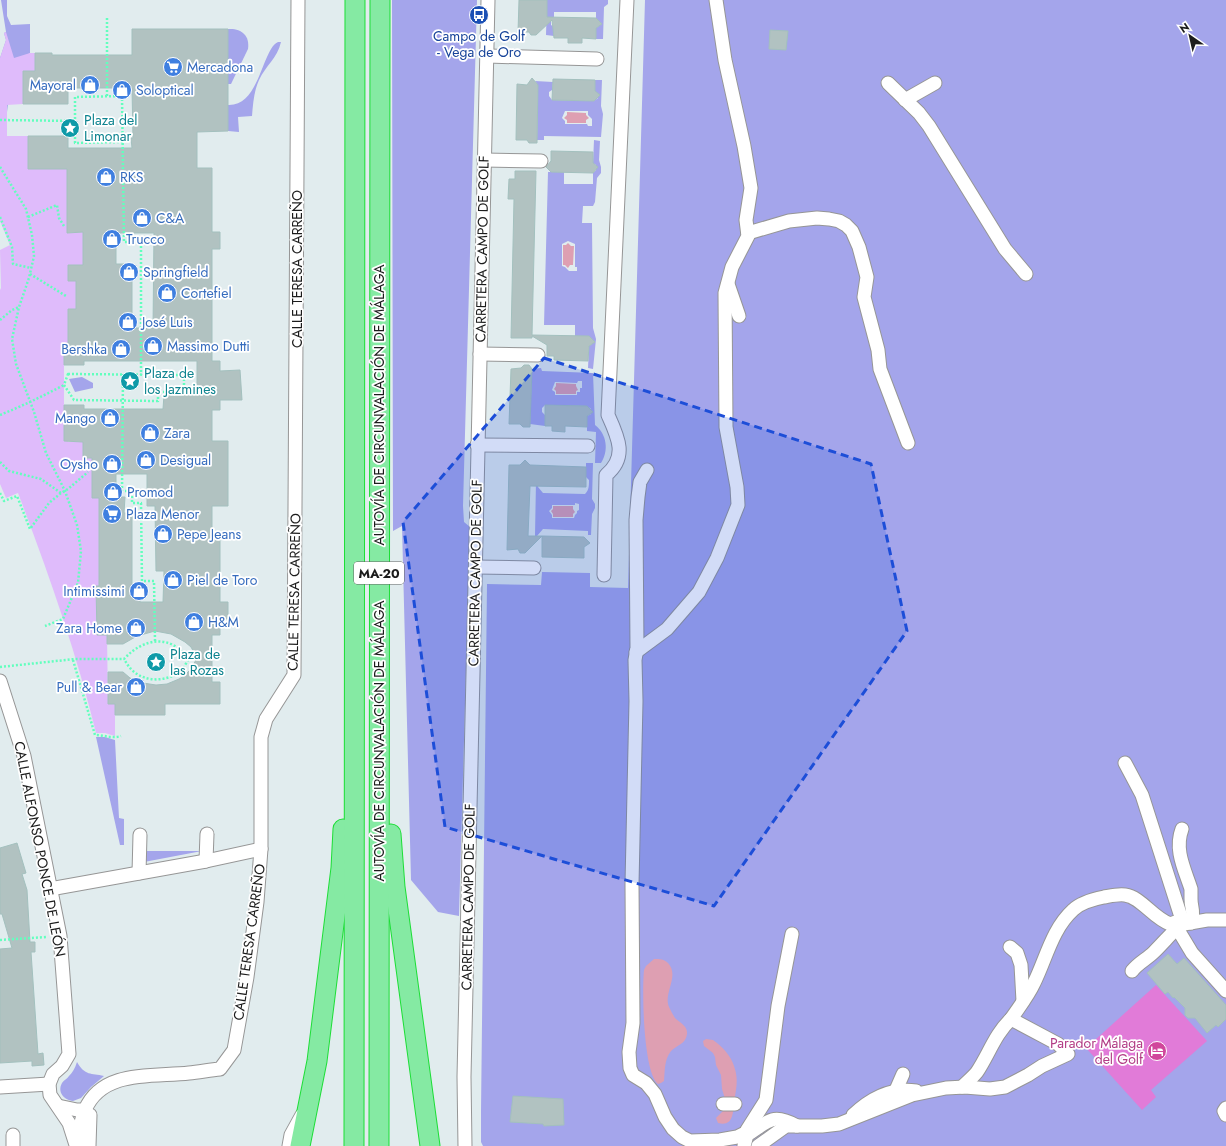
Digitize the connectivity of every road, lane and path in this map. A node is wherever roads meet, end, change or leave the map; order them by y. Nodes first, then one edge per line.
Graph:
1 (298, 0) edge
2 (355, 0) edge
3 (380, 0) edge
4 (488, 0) edge
5 (627, 0) edge
6 (716, 0) edge
7 (107, 17) dead end
8 (486, 56) junction
9 (597, 59) dead end
10 (888, 83) dead end
11 (935, 83) dead end
12 (107, 96) junction
13 (908, 100) junction
14 (0, 120) edge
15 (76, 121) junction
16 (123, 142) junction
17 (484, 160) junction
18 (541, 162) dead end
19 (0, 167) edge
20 (0, 217) edge
21 (28, 217) junction
22 (64, 226) dead end
23 (748, 233) junction
24 (31, 268) junction
25 (30, 274) junction
26 (1026, 274) dead end
27 (728, 283) junction
28 (66, 296) dead end
29 (19, 307) junction
30 (739, 316) dead end
31 (0, 320) edge
32 (480, 354) junction
33 (538, 355) dead end
34 (123, 374) junction
35 (141, 375) junction
36 (64, 385) junction
37 (29, 401) junction
38 (123, 401) junction
39 (0, 415) edge
40 (908, 443) dead end
41 (477, 445) junction
42 (588, 446) dead end
43 (0, 463) edge
44 (647, 470) dead end
45 (88, 472) dead end
46 (65, 491) junction
47 (0, 492) edge
48 (61, 493) junction
49 (476, 567) junction
50 (534, 568) dead end
51 (604, 575) dead end
52 (45, 626) dead end
53 (154, 641) junction
54 (636, 652) junction
55 (124, 659) junction
56 (73, 660) junction
57 (0, 667) edge
58 (0, 681) edge
59 (121, 736) dead end
60 (1125, 763) dead end
61 (355, 774) junction
62 (380, 790) junction
63 (1182, 829) dead end
64 (140, 834) dead end
65 (207, 834) dead end
66 (261, 849) junction
67 (206, 861) junction
68 (139, 873) junction
69 (50, 889) junction
70 (1226, 920) edge
71 (1191, 923) junction
72 (1176, 926) junction
73 (792, 934) dead end
74 (60, 936) junction
75 (0, 940) edge
76 (1010, 947) dead end
77 (1132, 971) dead end
78 (1226, 991) edge
79 (1023, 1001) junction
80 (1011, 1019) junction
81 (903, 1074) dead end
82 (48, 1084) junction
83 (962, 1087) junction
84 (103, 1088) junction
85 (8, 1089) edge
86 (896, 1090) junction
87 (926, 1092) junction
88 (309, 1103) junction
89 (58, 1106) junction
90 (1226, 1108) edge
91 (85, 1110) junction
92 (1226, 1115) edge
93 (846, 1122) junction
94 (797, 1126) junction
95 (746, 1138) edge
96 (81, 1146) edge
97 (289, 1146) edge
98 (300, 1146) edge
99 (354, 1146) edge
100 (379, 1146) edge
101 (430, 1146) edge
102 (465, 1146) edge
103 (758, 1146) edge

1 - 66 street, CALLE TERESA CARREÑO
2 - 61 highway, AUTOVÍA DE CIRCUNVALACIÓN DE MÁLAGA / MA-20
3 - 62 highway, AUTOVÍA DE CIRCUNVALACIÓN DE MÁLAGA / MA-20
4 - 8 street, CARRETERA CAMPO DE GOLF
5 - 51 street
6 - 23 street
7 - 12 path
8 - 9 street
8 - 17 street, CARRETERA CAMPO DE GOLF
10 - 13 street
11 - 13 street
12 - 15 path
12 - 16 path
13 - 26 street
14 - 15 path
15 - 16 path
16 - 35 path
17 - 18 street
17 - 32 street, CARRETERA CAMPO DE GOLF
19 - 21 path
20 - 24 path
21 - 22 path
21 - 24 path
23 - 27 street
23 - 40 street
24 - 25 path
25 - 28 path
25 - 29 path
27 - 30 street
27 - 54 street
29 - 31 path
29 - 37 path
32 - 33 street
32 - 41 street, CARRETERA CAMPO DE GOLF
34 - 35 path
34 - 36 path
34 - 38 path
35 - 38 path
36 - 37 path
36 - 38 path
37 - 39 path
37 - 46 path
38 - 53 path
41 - 42 street
41 - 49 street, CARRETERA CAMPO DE GOLF
43 - 48 path
44 - 54 street
45 - 46 path
46 - 48 path
46 - 52 path
47 - 48 path
49 - 50 street
49 - 102 street, CARRETERA CAMPO DE GOLF
53 - 55 path
53 - 55 path
54 - 95 street
55 - 56 path
56 - 57 path
56 - 59 path
58 - 69 street, CALLE ALFONSO PONCE DE LEÓN
60 - 72 street
61 - 88 highway
61 - 99 highway, AUTOVÍA DE CIRCUNVALACIÓN DE MÁLAGA / MA-20
62 - 100 highway, AUTOVÍA DE CIRCUNVALACIÓN DE MÁLAGA / MA-20
62 - 101 highway
63 - 71 street
64 - 68 street
65 - 67 street
66 - 67 street
66 - 84 street, CALLE TERESA CARREÑO
67 - 68 street
68 - 69 street
69 - 74 street, CALLE ALFONSO PONCE DE LEÓN
70 - 71 street
71 - 72 street
72 - 77 street
72 - 78 street
72 - 79 street
73 - 95 street
74 - 75 path
74 - 82 street, CALLE ALFONSO PONCE DE LEÓN
76 - 79 street
79 - 80 street
80 - 83 street
80 - 83 street
81 - 86 street
82 - 85 street
82 - 89 street
83 - 87 street
84 - 91 street, CALLE TERESA CARREÑO
84 - 96 street
86 - 87 street
86 - 93 street
87 - 93 street
88 - 97 street
88 - 98 highway
89 - 91 street
89 - 96 street
90 - 92 street
91 - 96 street
93 - 94 street
94 - 95 street
94 - 103 street

